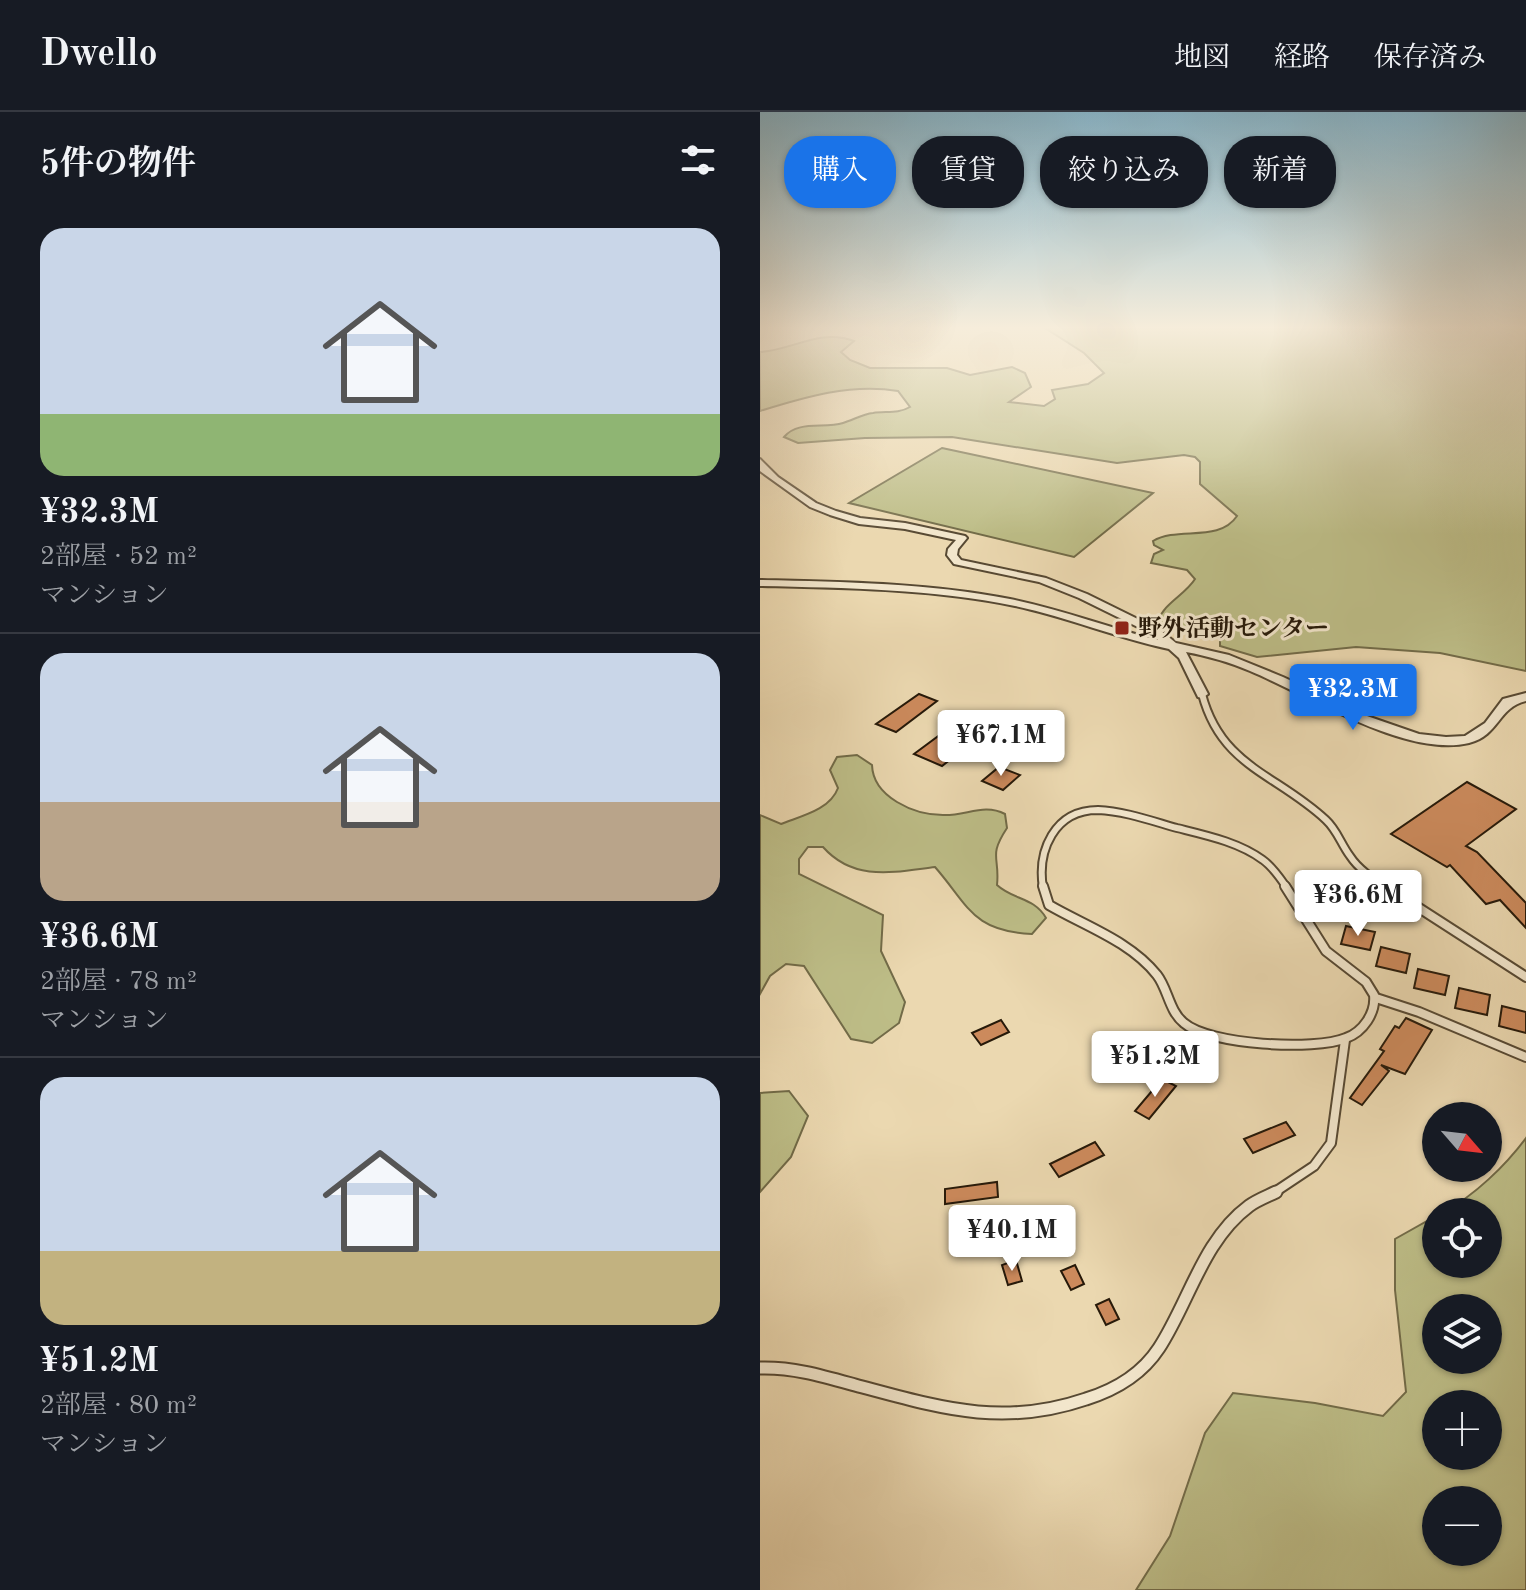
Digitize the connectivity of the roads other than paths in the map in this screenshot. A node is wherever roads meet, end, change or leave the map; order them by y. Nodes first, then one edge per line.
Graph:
1 (760, 462) edge
2 (760, 583) edge
3 (1173, 646) junction
4 (1202, 694) joint
5 (1526, 697) edge
6 (1526, 977) edge
7 (1376, 998) junction
8 (1345, 1040) junction
9 (1526, 1057) edge
10 (760, 1368) edge

1 - 3 street
2 - 3 street
3 - 4 street
3 - 5 street
4 - 6 lane
7 - 8 lane
7 - 8 lane
7 - 9 lane
8 - 10 lane

